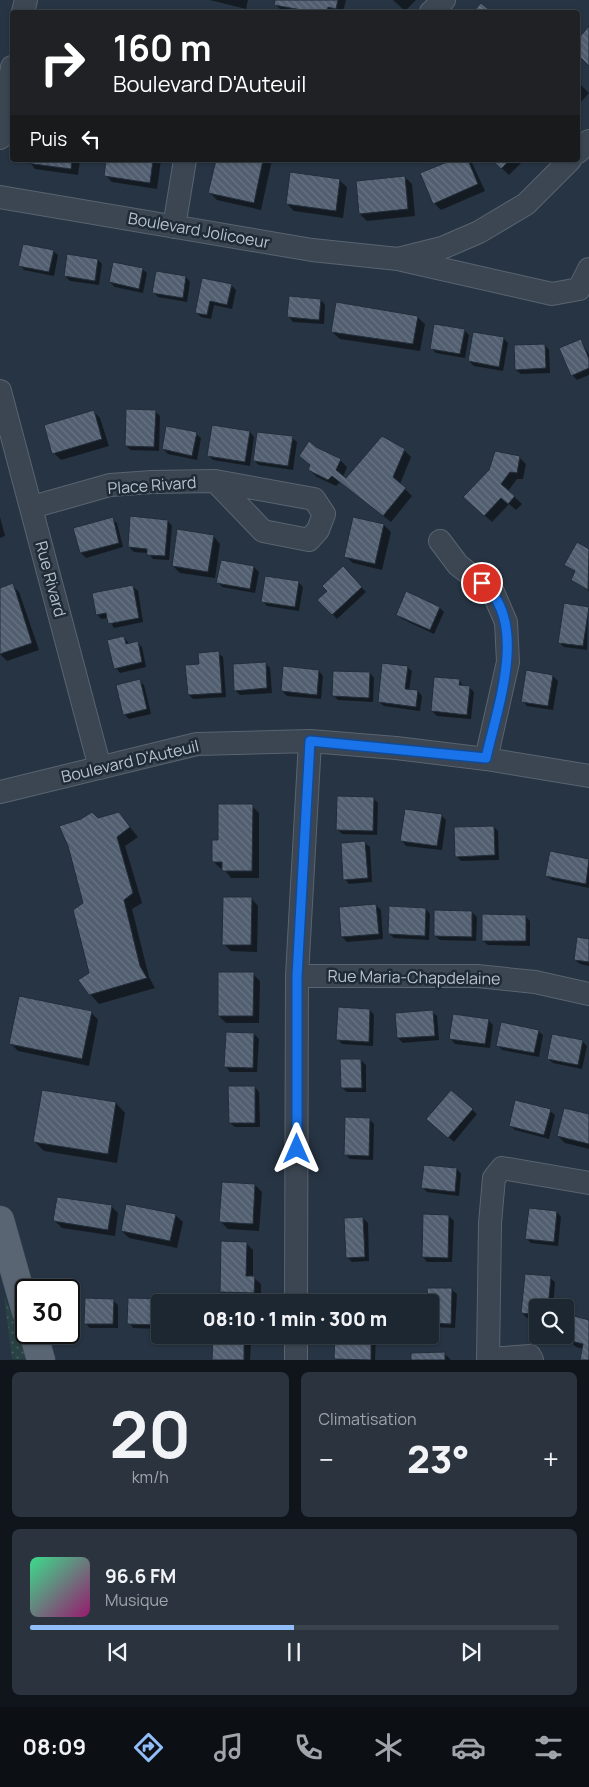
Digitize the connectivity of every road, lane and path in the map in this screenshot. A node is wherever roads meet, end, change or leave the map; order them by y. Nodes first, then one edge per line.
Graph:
1 (444, 0) edge
2 (433, 10) edge
3 (10, 79) edge
4 (0, 138) edge
5 (589, 141) edge
6 (580, 150) edge
7 (185, 162) edge
8 (568, 162) edge
9 (0, 197) edge
10 (174, 226) junction
11 (398, 258) junction
12 (589, 269) edge
13 (0, 391) edge
14 (214, 481) dead end
15 (32, 507) junction
16 (440, 541) dead end
17 (310, 741) junction
18 (486, 758) junction
19 (100, 768) junction
20 (589, 776) edge
21 (0, 792) edge
22 (297, 976) junction
23 (589, 994) edge
24 (589, 1183) edge
25 (0, 1220) edge
26 (17, 1279) edge
27 (296, 1294) edge
28 (37, 1344) edge
29 (296, 1344) edge
30 (488, 1359) edge
31 (42, 1360) edge
32 (296, 1360) edge
33 (532, 1360) edge

1 - 2 street
3 - 4 street
5 - 6 street
7 - 10 street
8 - 11 street, Boulevard Jolicoeur
9 - 10 street, Boulevard Jolicoeur
10 - 11 street, Boulevard Jolicoeur
11 - 12 street, Boulevard Jolicoeur
13 - 15 street, Rue Rivard
14 - 15 street, Place Rivard
15 - 19 street, Rue Rivard
16 - 18 street
17 - 18 street, Boulevard D'Auteuil
17 - 19 street, Boulevard D'Auteuil
17 - 22 street
18 - 20 street, Boulevard D'Auteuil
19 - 21 street, Boulevard D'Auteuil
22 - 23 street, Rue Maria-Chapdelaine
22 - 27 street
24 - 30 street
25 - 26 main road
28 - 31 main road
29 - 32 street
30 - 33 street

